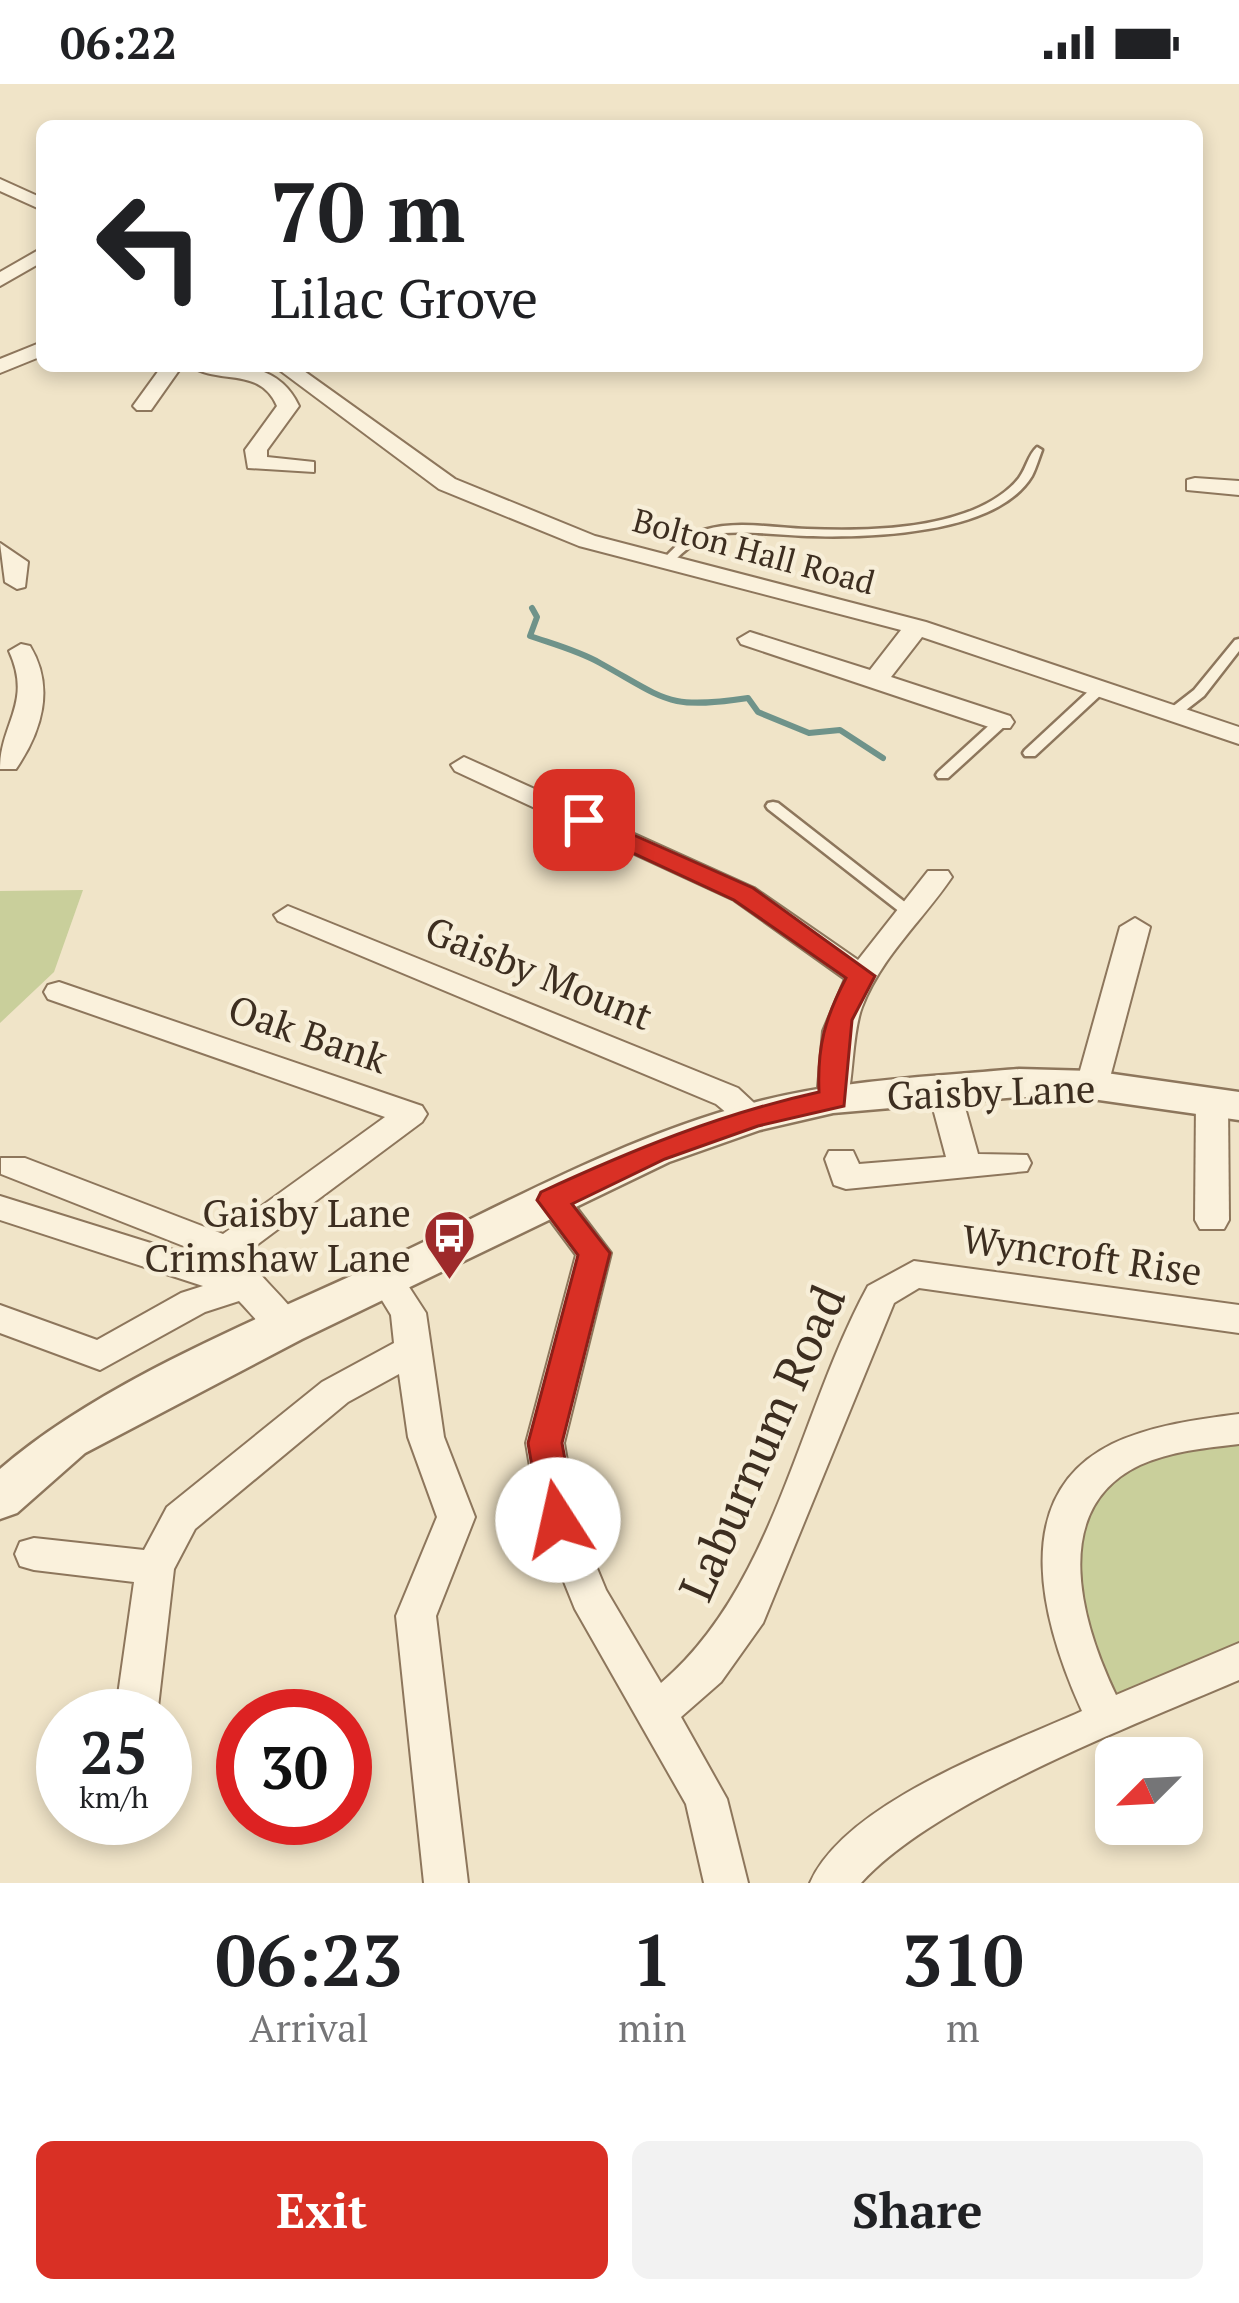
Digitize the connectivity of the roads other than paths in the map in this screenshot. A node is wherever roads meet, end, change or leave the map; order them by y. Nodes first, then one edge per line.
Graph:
1 (0, 184) edge
2 (36, 202) edge
3 (36, 258) edge
4 (0, 280) edge
5 (36, 351) edge
6 (0, 367) edge
7 (168, 372) edge
8 (245, 372) edge
9 (292, 372) edge
10 (144, 406) dead end
11 (1037, 450) dead end
12 (306, 467) dead end
13 (1195, 485) dead end
14 (1239, 488) edge
15 (0, 550) edge
16 (666, 563) junction
17 (16, 582) dead end
18 (917, 627) junction
19 (750, 639) dead end
20 (1239, 643) edge
21 (21, 651) dead end
22 (877, 678) junction
23 (1097, 689) junction
24 (28, 711) junction
25 (0, 712) edge
26 (1172, 714) junction
27 (1001, 722) joint
28 (1239, 736) edge
29 (1030, 754) dead end
30 (7, 763) dead end
31 (464, 765) dead end
32 (943, 775) dead end
33 (773, 806) dead end
34 (938, 877) dead end
35 (910, 913) junction
36 (287, 915) dead end
37 (1135, 927) dead end
38 (861, 976) junction
39 (59, 992) dead end
40 (1092, 1085) junction
41 (944, 1086) junction
42 (833, 1099) junction
43 (1226, 1104) edge
44 (753, 1117) junction
45 (842, 1159) dead end
46 (1015, 1163) dead end
47 (13, 1166) dead end
48 (965, 1166) junction
49 (552, 1200) junction
50 (0, 1208) edge
51 (1212, 1220) dead end
52 (227, 1249) junction
53 (914, 1274) joint
54 (386, 1279) junction
55 (246, 1286) junction
56 (0, 1319) edge
57 (1239, 1319) edge
58 (286, 1327) junction
59 (413, 1349) junction
60 (1239, 1429) edge
61 (0, 1499) edge
62 (34, 1554) dead end
63 (155, 1568) junction
64 (1239, 1660) edge
65 (139, 1689) edge
66 (657, 1712) junction
67 (1106, 1718) junction
68 (730, 1882) edge
69 (446, 1883) edge
70 (832, 1883) edge

1 - 2 street
3 - 4 street
5 - 6 street
7 - 10 street
8 - 12 street
9 - 16 street, Bolton Hall Road
11 - 16 lane
13 - 14 street
15 - 17 street
16 - 18 street, Bolton Hall Road
18 - 22 street
18 - 23 street, Bolton Hall Road
19 - 22 street
20 - 26 lane
21 - 24 street
22 - 27 street
23 - 26 street, Bolton Hall Road
23 - 29 lane
24 - 25 street
24 - 30 street
26 - 28 street, Bolton Hall Road
27 - 32 lane
31 - 38 street
33 - 35 lane
34 - 35 street
35 - 38 street
36 - 44 street, Gaisby Mount
37 - 40 street
38 - 42 street
39 - 52 street, Oak Bank
40 - 41 street, Gaisby Lane
40 - 43 street, Gaisby Lane
41 - 42 street, Gaisby Lane
41 - 48 street
42 - 44 street, Gaisby Lane
43 - 51 street
44 - 49 street, Gaisby Lane
45 - 48 street
46 - 48 street
47 - 52 street
49 - 54 street, Gaisby Lane
49 - 66 street
50 - 55 street
52 - 55 street
53 - 57 street, Wyncroft Rise
53 - 66 street, Laburnum Road
54 - 58 street, Gaisby Lane
54 - 59 street
55 - 56 street
55 - 58 street
58 - 61 street, Gaisby Lane
59 - 63 street
59 - 69 street
60 - 67 street
62 - 63 street
63 - 65 street
64 - 67 street
66 - 68 street
67 - 70 street

